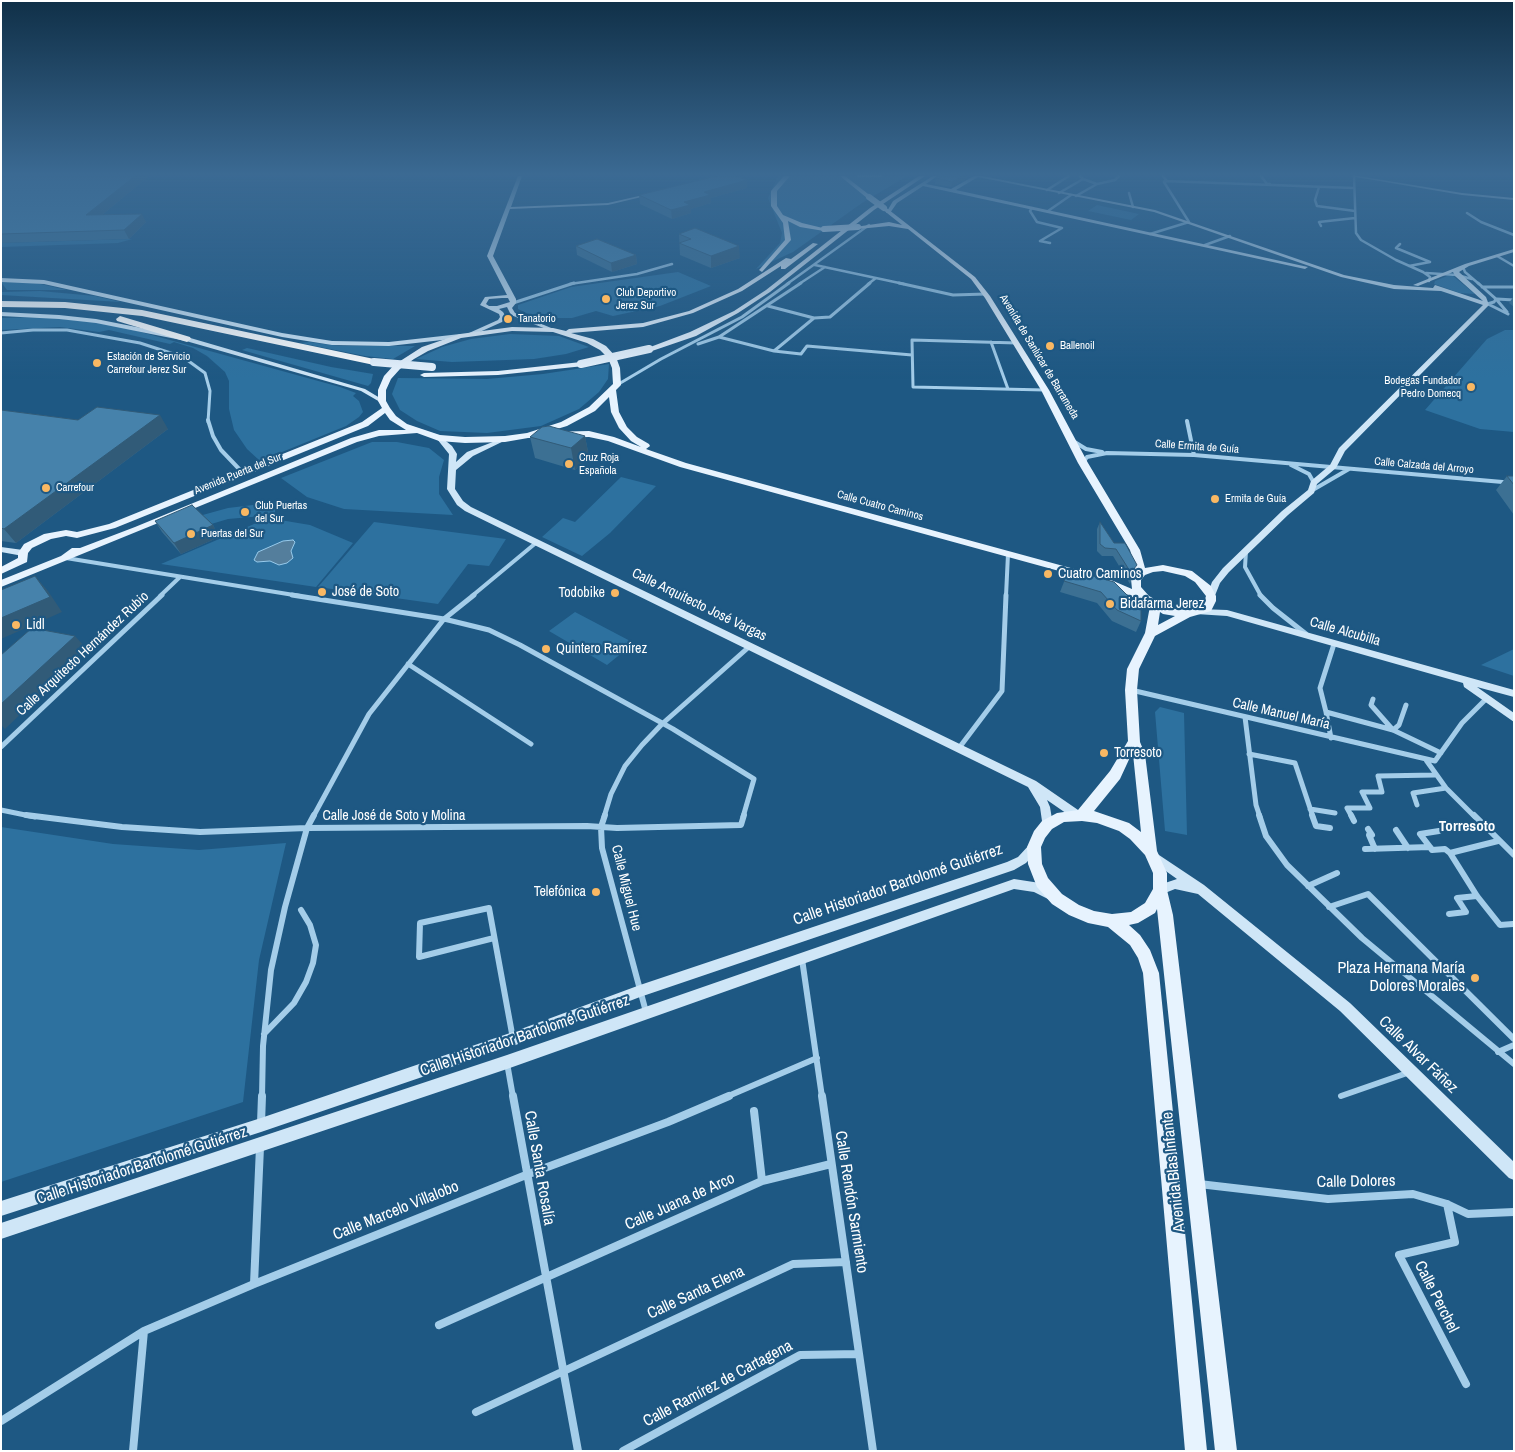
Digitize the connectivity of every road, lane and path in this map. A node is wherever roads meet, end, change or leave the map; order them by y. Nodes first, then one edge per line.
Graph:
1 (495, 244) edge
2 (785, 244) edge
3 (815, 244) edge
4 (828, 244) edge
5 (844, 244) edge
6 (929, 244) edge
7 (1200, 244) edge
8 (1209, 244) edge
9 (1253, 244) edge
10 (1368, 244) edge
11 (1400, 244) dead end
12 (1206, 245) junction
13 (1514, 250) edge
14 (1280, 253) junction
15 (800, 255) junction
16 (1497, 256) junction
17 (1276, 261) junction
18 (672, 264) dead end
19 (815, 265) junction
20 (1408, 266) junction
21 (1514, 266) edge
22 (825, 267) junction
23 (1461, 267) junction
24 (1423, 272) junction
25 (1441, 275) junction
26 (1457, 275) junction
27 (1343, 276) junction
28 (876, 278) junction
29 (1, 280) edge
30 (1429, 281) junction
31 (1475, 282) junction
32 (504, 283) junction
33 (1410, 287) junction
34 (1482, 287) junction
35 (1514, 287) edge
36 (1439, 290) junction
37 (986, 294) junction
38 (1482, 296) junction
39 (1, 297) edge
40 (492, 297) junction
41 (724, 297) junction
42 (1468, 298) junction
43 (1496, 299) junction
44 (1514, 300) edge
45 (512, 301) junction
46 (1, 304) edge
47 (1488, 304) junction
48 (768, 306) junction
49 (492, 308) junction
50 (1, 309) edge
51 (117, 310) junction
52 (106, 315) junction
53 (1, 316) edge
54 (814, 318) junction
55 (692, 326) dead end
56 (684, 329) dead end
57 (557, 331) junction
58 (1, 333) edge
59 (471, 334) junction
60 (460, 336) junction
61 (719, 337) junction
62 (188, 339) junction
63 (991, 342) junction
64 (1017, 342) junction
65 (678, 350) junction
66 (774, 351) junction
67 (912, 355) junction
68 (309, 358) dead end
69 (578, 361) junction
70 (328, 362) dead end
71 (374, 362) joint
72 (366, 370) joint
73 (615, 388) junction
74 (1008, 389) junction
75 (1045, 390) junction
76 (384, 405) junction
77 (1187, 421) dead end
78 (419, 432) junction
79 (528, 435) junction
80 (439, 438) junction
81 (505, 439) junction
82 (1072, 440) junction
83 (653, 452) junction
84 (1107, 453) junction
85 (1194, 454) junction
86 (1083, 463) junction
87 (1286, 463) junction
88 (1333, 466) junction
89 (1351, 468) junction
90 (452, 469) junction
91 (243, 473) junction
92 (1514, 483) edge
93 (1312, 487) junction
94 (77, 535) junction
95 (537, 542) junction
96 (1, 549) edge
97 (1246, 550) junction
98 (1008, 554) junction
99 (23, 556) junction
100 (68, 556) junction
101 (51, 563) junction
102 (1, 571) edge
103 (1139, 576) junction
104 (180, 577) junction
105 (1102, 579) junction
106 (1, 584) edge
107 (1211, 598) junction
108 (1144, 599) junction
109 (1154, 606) junction
110 (1193, 613) junction
111 (1227, 613) junction
112 (444, 619) junction
113 (1151, 633) junction
114 (1309, 636) junction
115 (1334, 644) junction
116 (750, 646) junction
117 (408, 664) junction
118 (1456, 678) junction
119 (1131, 690) junction
120 (1514, 694) edge
121 (1487, 698) junction
122 (1373, 699) dead end
123 (1406, 705) dead end
124 (1326, 712) junction
125 (1245, 717) junction
126 (1514, 718) edge
127 (662, 724) junction
128 (1393, 730) junction
129 (1331, 738) junction
130 (1134, 742) junction
131 (531, 744) dead end
132 (1, 747) edge
133 (960, 748) junction
134 (1441, 753) junction
135 (1249, 754) junction
136 (1426, 760) junction
137 (1435, 775) junction
138 (1032, 784) junction
139 (1446, 788) junction
140 (1417, 805) dead end
141 (1310, 809) junction
142 (1, 810) edge
143 (1335, 813) dead end
144 (1079, 815) junction
145 (1354, 821) dead end
146 (1047, 825) junction
147 (601, 827) junction
148 (307, 828) junction
149 (1330, 828) dead end
150 (1368, 829) dead end
151 (1396, 830) dead end
152 (1439, 831) dead end
153 (1498, 841) junction
154 (1034, 847) junction
155 (1430, 847) junction
156 (1408, 848) junction
157 (1365, 849) dead end
158 (1374, 849) junction
159 (1513, 852) edge
160 (1151, 853) junction
161 (1450, 853) junction
162 (1337, 873) dead end
163 (1308, 886) junction
164 (1200, 889) junction
165 (1160, 890) junction
166 (1476, 896) junction
167 (1057, 899) junction
168 (1329, 907) junction
169 (301, 910) dead end
170 (1449, 914) dead end
171 (1112, 921) junction
172 (1513, 924) edge
173 (494, 938) junction
174 (802, 958) junction
175 (640, 992) junction
176 (646, 1012) junction
177 (264, 1034) junction
178 (513, 1039) junction
179 (1514, 1039) edge
180 (1514, 1045) edge
181 (1498, 1052) junction
182 (817, 1058) junction
183 (507, 1062) junction
184 (1514, 1064) edge
185 (1410, 1072) junction
186 (1341, 1096) dead end
187 (754, 1111) dead end
188 (262, 1124) junction
189 (260, 1146) junction
190 (831, 1164) junction
191 (1514, 1173) edge
192 (526, 1175) junction
193 (762, 1181) junction
194 (1196, 1183) junction
195 (1447, 1204) junction
196 (1, 1209) edge
197 (1514, 1212) edge
198 (1, 1231) edge
199 (846, 1262) junction
200 (545, 1278) junction
201 (254, 1284) junction
202 (440, 1325) dead end
203 (144, 1331) junction
204 (860, 1354) junction
205 (564, 1371) junction
206 (1466, 1384) dead end
207 (476, 1412) dead end
208 (1, 1421) edge
209 (133, 1451) edge
210 (578, 1451) edge
211 (624, 1451) edge
212 (873, 1451) edge
213 (1196, 1451) edge
214 (1226, 1451) edge

1 - 32 street
2 - 41 main road
3 - 15 main road
4 - 69 main road, bridge
5 - 19 street
6 - 37 main road, Avenida de Sanlúcar de Barrameda
7 - 12 street
8 - 12 street
9 - 14 street
10 - 20 street
11 - 20 street
12 - 17 street
13 - 16 street
14 - 17 street
14 - 27 street
15 - 41 main road
15 - 55 main road
16 - 21 street
16 - 23 street
17 - 27 street
18 - 45 street
19 - 22 street
19 - 65 street
20 - 24 street
22 - 28 street
22 - 48 street
23 - 25 street
23 - 26 street
23 - 31 street
24 - 25 street
24 - 30 street
25 - 26 street
25 - 30 street
26 - 31 street
26 - 38 street
27 - 33 street
28 - 37 street
28 - 54 street
29 - 60 street
30 - 33 street
30 - 36 street
31 - 34 street
32 - 40 street
32 - 45 street
33 - 36 street
34 - 35 street
34 - 43 street
36 - 42 street
37 - 64 main road, Avenida de Sanlúcar de Barrameda
38 - 42 street
38 - 47 street
39 - 51 highway
40 - 45 street
40 - 49 street
41 - 57 main road
42 - 47 street
43 - 44 street
43 - 47 street
43 - 47 street
45 - 49 street
45 - 57 street
46 - 51 highway
47 - 88 street
48 - 54 street
48 - 61 street
49 - 59 street
50 - 52 highway
51 - 71 highway
52 - 62 highway
52 - 68 highway
53 - 62 street
54 - 66 street
56 - 69 main road
57 - 59 main road
57 - 73 main road, Calle Cuatro Caminos
58 - 91 street
59 - 60 main road
60 - 76 main road
61 - 65 street
61 - 66 street
62 - 76 street
63 - 64 street
63 - 67 street
63 - 74 street
64 - 75 main road, Avenida de Sanlúcar de Barrameda
65 - 73 street
66 - 67 street
67 - 74 street
69 - 71 main road, bridge
69 - 72 main road
70 - 72 highway
73 - 79 main road
73 - 83 main road, Calle Cuatro Caminos
74 - 75 street
75 - 82 main road, Avenida de Sanlúcar de Barrameda
76 - 78 main road
76 - 91 main road, Avenida Puerta del Sur
77 - 85 street
78 - 80 main road
78 - 100 main road, Avenida Puerta del Sur
79 - 81 main road
79 - 83 main road, Calle Cuatro Caminos
80 - 81 main road
80 - 90 street, Calle Arquitecto José Vargas
81 - 90 street
82 - 84 street, Calle Ermita de Guía
82 - 86 main road, Avenida de Sanlúcar de Barrameda
83 - 98 main road, Calle Cuatro Caminos
84 - 85 street, Calle Ermita de Guía
84 - 86 street, Calle Ermita de Guía
85 - 87 street, Calle Ermita de Guía
86 - 103 main road, Avenida de Sanlúcar de Barrameda
87 - 88 street, Calle Ermita de Guía
87 - 93 street, Calle Ermita de Guía
88 - 89 street, Calle Calzada del Arroyo
88 - 93 street
89 - 92 street, Calle Calzada del Arroyo
89 - 93 street
90 - 95 street, Calle Arquitecto José Vargas
91 - 94 main road, Avenida Puerta del Sur
93 - 97 street
94 - 99 main road, Avenida Puerta del Sur
94 - 100 main road
95 - 112 street
95 - 116 street, Calle Arquitecto José Vargas
96 - 99 street
97 - 107 street
97 - 114 street
98 - 105 main road, Calle Cuatro Caminos
98 - 133 street
99 - 101 main road, Avenida Puerta del Sur
99 - 102 main road, Avenida Puerta del Sur
100 - 101 main road, Avenida Puerta del Sur
100 - 104 street
101 - 106 main road, Avenida Puerta del Sur
103 - 105 main road, Calle Cuatro Caminos
103 - 107 main road, Calle Cuatro Caminos
103 - 108 main road, Avenida de Sanlúcar de Barrameda
104 - 112 street
104 - 132 street, Calle Arquitecto Hernández Rubio
105 - 108 main road, Calle Cuatro Caminos
107 - 110 main road
107 - 111 street, Calle Alcubilla
108 - 109 main road, Calle Cuatro Caminos
109 - 110 main road, Calle Cuatro Caminos
109 - 113 main road
110 - 111 street, Calle Alcubilla
110 - 113 main road
111 - 114 street, Calle Alcubilla
112 - 117 street
112 - 127 street
113 - 119 main road
114 - 115 street, Calle Alcubilla
115 - 118 street, Calle Alcubilla
115 - 124 street
116 - 127 street, Calle Miguel Hue
116 - 133 street, Calle Arquitecto José Vargas
117 - 131 street
117 - 148 street
118 - 120 street, Calle Alcubilla
118 - 121 street
119 - 125 street, Calle Manuel María
119 - 130 main road
121 - 126 street
121 - 134 street
122 - 128 street
123 - 128 street
124 - 128 street
124 - 129 street
125 - 129 street, Calle Manuel María
125 - 135 street
127 - 147 street, Calle Miguel Hue
127 - 147 street, Calle José de Soto y Molina
128 - 134 street
129 - 136 street, Calle Manuel María
130 - 144 main road
130 - 160 main road
133 - 138 street, Calle Arquitecto José Vargas
134 - 136 street
135 - 141 street
135 - 163 street
136 - 137 street
137 - 139 street
137 - 145 street
138 - 144 street, Calle Arquitecto José Vargas
138 - 146 street
139 - 140 street
139 - 153 street
141 - 143 street
141 - 149 street
142 - 148 street, Calle José de Soto y Molina
144 - 146 main road
144 - 160 main road
146 - 154 main road
147 - 148 street, Calle José de Soto y Molina
147 - 175 street, Calle Miguel Hue
148 - 177 street
150 - 158 street
151 - 156 street
152 - 155 street
153 - 159 street
153 - 161 street
154 - 167 main road
154 - 175 street, Calle Historiador Bartolomé Gutiérrez
155 - 156 street
155 - 161 street
156 - 158 street
157 - 158 street
160 - 164 street, Calle Alvar Fáñez
160 - 165 main road
161 - 166 street
162 - 163 street
163 - 168 street
164 - 165 street, Calle Alvar Fáñez
164 - 185 street, Calle Alvar Fáñez
165 - 171 main road
165 - 194 main road, Avenida Blas Infante
166 - 170 street
166 - 172 street
167 - 171 main road
167 - 174 street, Calle Historiador Bartolomé Gutiérrez
168 - 179 street
168 - 181 street
169 - 177 street
171 - 213 main road, Avenida Blas Infante
173 - 173 street
173 - 178 street
174 - 176 street, Calle Historiador Bartolomé Gutiérrez
174 - 182 street, Calle Rendón Sarmiento
175 - 176 street, Calle Miguel Hue
175 - 178 street, Calle Historiador Bartolomé Gutiérrez
176 - 183 street, Calle Historiador Bartolomé Gutiérrez
177 - 188 street
178 - 188 street, Calle Historiador Bartolomé Gutiérrez
180 - 181 street
181 - 184 street
182 - 190 street, Calle Rendón Sarmiento
182 - 192 street, Calle Marcelo Villalobo
183 - 189 street, Calle Historiador Bartolomé Gutiérrez
183 - 192 street, Calle Santa Rosalía
185 - 186 street
185 - 191 street, Calle Alvar Fáñez
187 - 193 street
188 - 196 street, Calle Historiador Bartolomé Gutiérrez
189 - 198 street, Calle Historiador Bartolomé Gutiérrez
189 - 201 street
190 - 193 street, Calle Juana de Arco
190 - 199 street, Calle Rendón Sarmiento
192 - 200 street, Calle Santa Rosalía
192 - 201 street, Calle Marcelo Villalobo
193 - 200 street, Calle Juana de Arco
194 - 195 street, Calle Dolores
194 - 214 main road, Avenida Blas Infante
195 - 197 street, Calle Dolores
195 - 206 street, Calle Perchel
199 - 204 street, Calle Rendón Sarmiento
199 - 205 street, Calle Santa Elena
200 - 202 street, Calle Juana de Arco
200 - 205 street, Calle Santa Rosalía
201 - 203 street, Calle Marcelo Villalobo
203 - 208 street, Calle Marcelo Villalobo
203 - 209 street
204 - 211 street, Calle Ramírez de Cartagena
204 - 212 street, Calle Rendón Sarmiento
205 - 207 street, Calle Santa Elena
205 - 210 street, Calle Santa Rosalía

